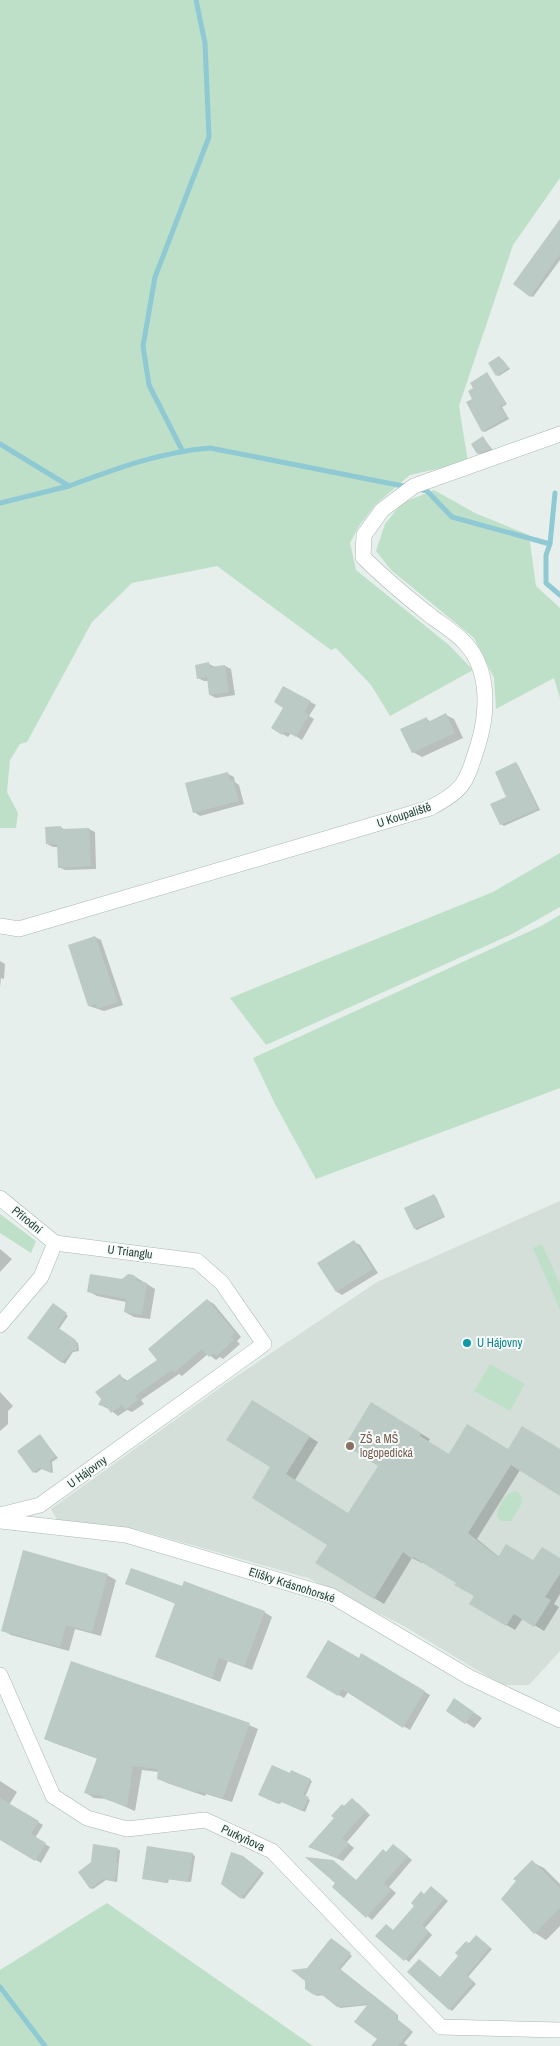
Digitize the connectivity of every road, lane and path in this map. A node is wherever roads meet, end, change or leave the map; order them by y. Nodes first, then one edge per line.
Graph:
1 (556, 436) edge
2 (0, 926) edge
3 (0, 1198) edge
4 (55, 1243) junction
5 (0, 1325) edge
6 (264, 1344) joint
7 (0, 1515) edge
8 (0, 1521) edge
9 (0, 1675) edge
10 (560, 1720) edge
11 (560, 2030) edge

1 - 2 street, U Koupaliště
3 - 4 street, Přírodní
4 - 5 street
4 - 6 street, U Trianglu
6 - 7 street, U Hájovny
8 - 10 street, Elišky Krásnohorské
9 - 11 street, Purkyňova

